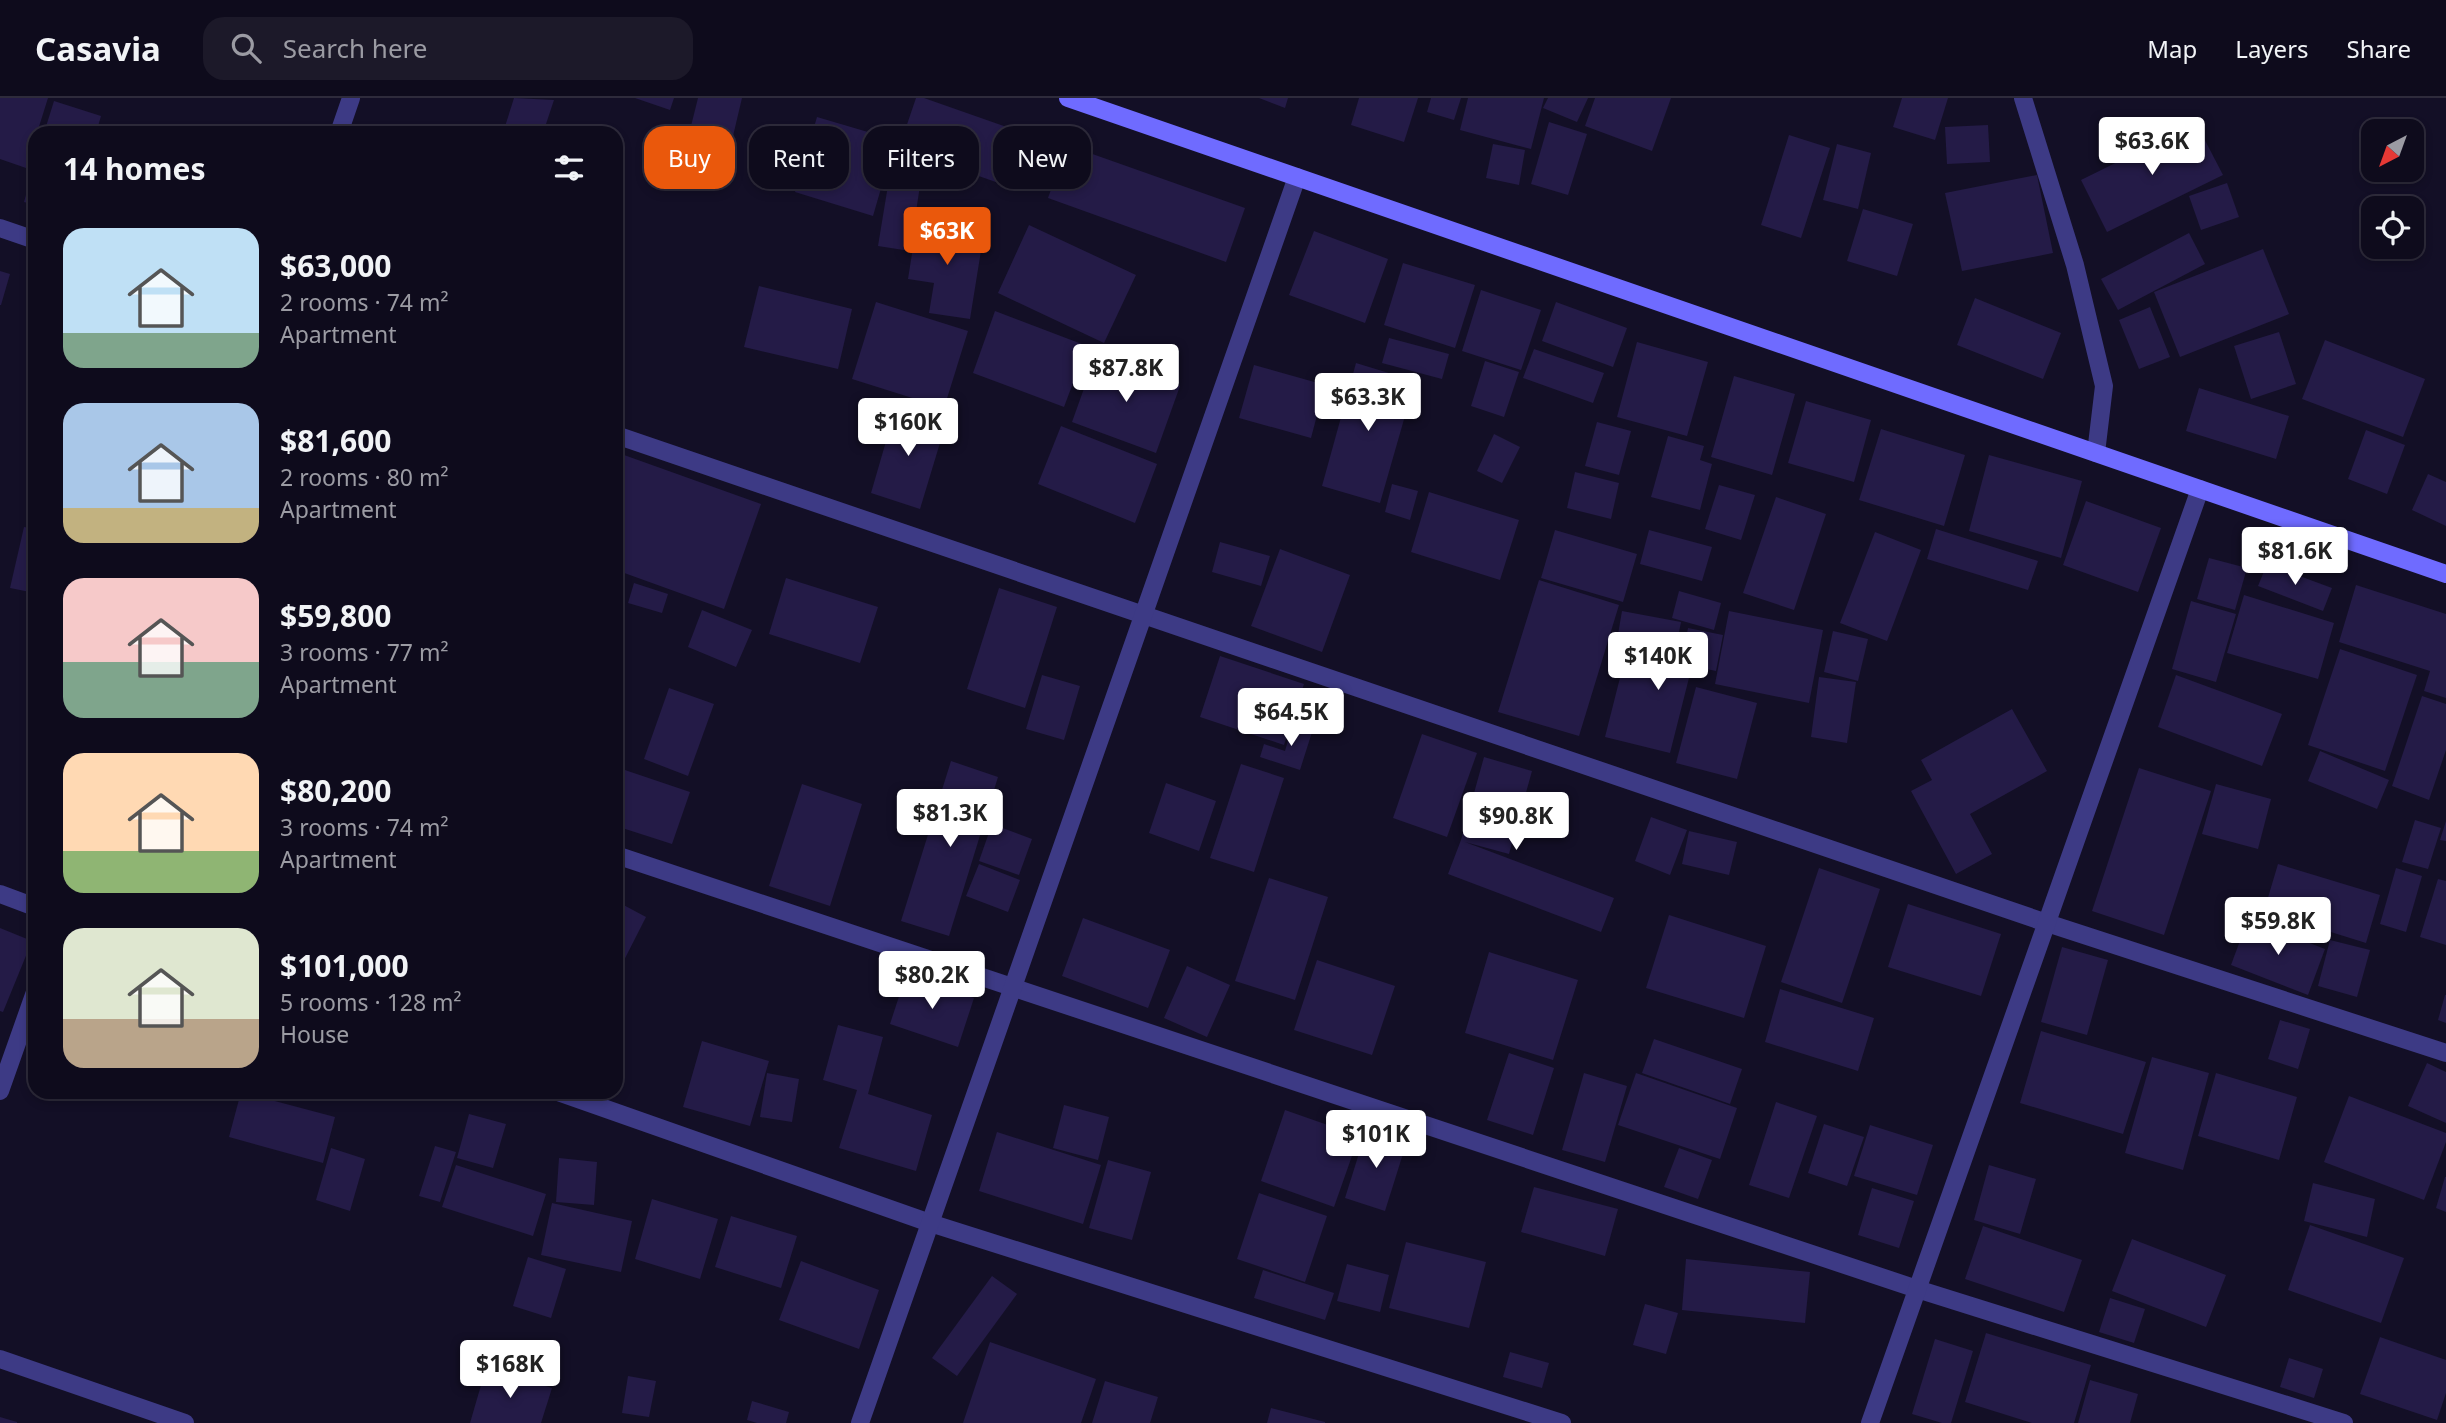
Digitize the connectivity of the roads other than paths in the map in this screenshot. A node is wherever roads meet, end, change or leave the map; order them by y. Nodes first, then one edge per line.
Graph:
1 (351, 98) edge
2 (1070, 98) edge
3 (2023, 98) edge
4 (341, 126) edge
5 (1297, 177) junction
6 (0, 228) edge
7 (28, 238) edge
8 (623, 437) edge
9 (2096, 453) junction
10 (2200, 489) junction
11 (2446, 574) edge
12 (1143, 616) junction
13 (623, 857) edge
14 (0, 894) edge
15 (28, 905) edge
16 (2047, 923) junction
17 (1012, 989) junction
18 (28, 1012) edge
19 (2446, 1053) edge
20 (0, 1091) edge
21 (578, 1099) edge
22 (930, 1223) junction
23 (1917, 1289) junction
24 (0, 1360) edge
25 (185, 1423) edge
26 (860, 1423) edge
27 (1562, 1423) edge
28 (1870, 1423) edge
29 (2344, 1423) edge

1 - 4 street
2 - 5 main road
3 - 9 street
5 - 9 main road
5 - 12 street
6 - 7 street
8 - 12 street
9 - 10 main road
10 - 11 main road
10 - 16 street
12 - 16 street
12 - 17 street
13 - 17 street
14 - 15 street
16 - 19 street
16 - 23 street
17 - 22 street
17 - 23 street
18 - 20 street
21 - 22 street
22 - 26 street
22 - 27 street
23 - 28 street
23 - 29 street
24 - 25 street

